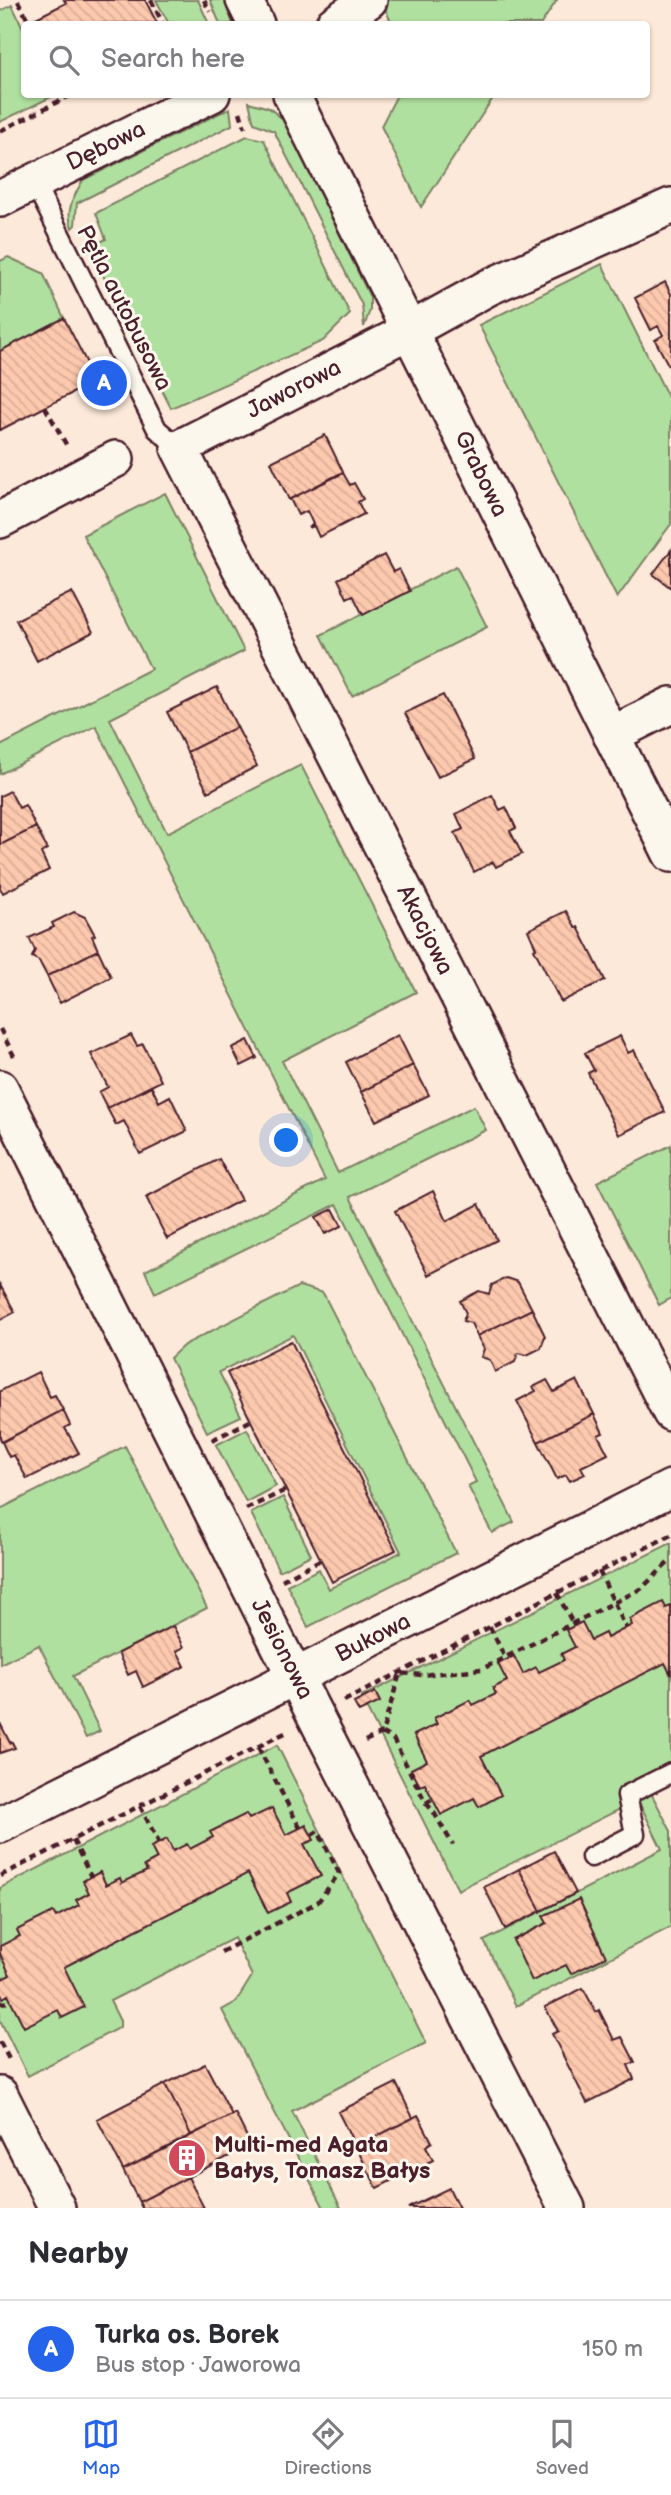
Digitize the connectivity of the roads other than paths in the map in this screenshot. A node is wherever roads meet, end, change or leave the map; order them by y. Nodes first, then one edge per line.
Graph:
1 (244, 0) edge
2 (369, 0) edge
3 (254, 21) edge
4 (338, 21) edge
5 (204, 98) edge
6 (293, 98) edge
7 (34, 181) junction
8 (0, 199) edge
9 (671, 206) edge
10 (410, 331) junction
11 (179, 448) junction
12 (116, 459) dead end
13 (0, 520) edge
14 (671, 705) edge
15 (611, 734) junction
16 (671, 853) edge
17 (0, 1088) edge
18 (671, 1413) edge
19 (671, 1488) edge
20 (295, 1676) junction
21 (671, 1773) edge
22 (0, 1825) edge
23 (591, 1857) dead end
24 (0, 2095) edge
25 (57, 2208) edge
26 (567, 2208) edge

1 - 3 street
2 - 4 street
5 - 7 street, Dębowa
6 - 10 street, Grabowa
7 - 8 street, Dębowa
7 - 11 lane, Pętla autobusowa
9 - 10 street, Jaworowa
10 - 11 street, Jaworowa
10 - 15 street, Grabowa
11 - 18 street, Akacjowa
12 - 13 street
14 - 15 street
15 - 16 street, Grabowa
17 - 20 street, Jesionowa
19 - 20 street, Bukowa
20 - 22 street, Bukowa
20 - 26 street, Jesionowa
21 - 23 lane
24 - 25 street

